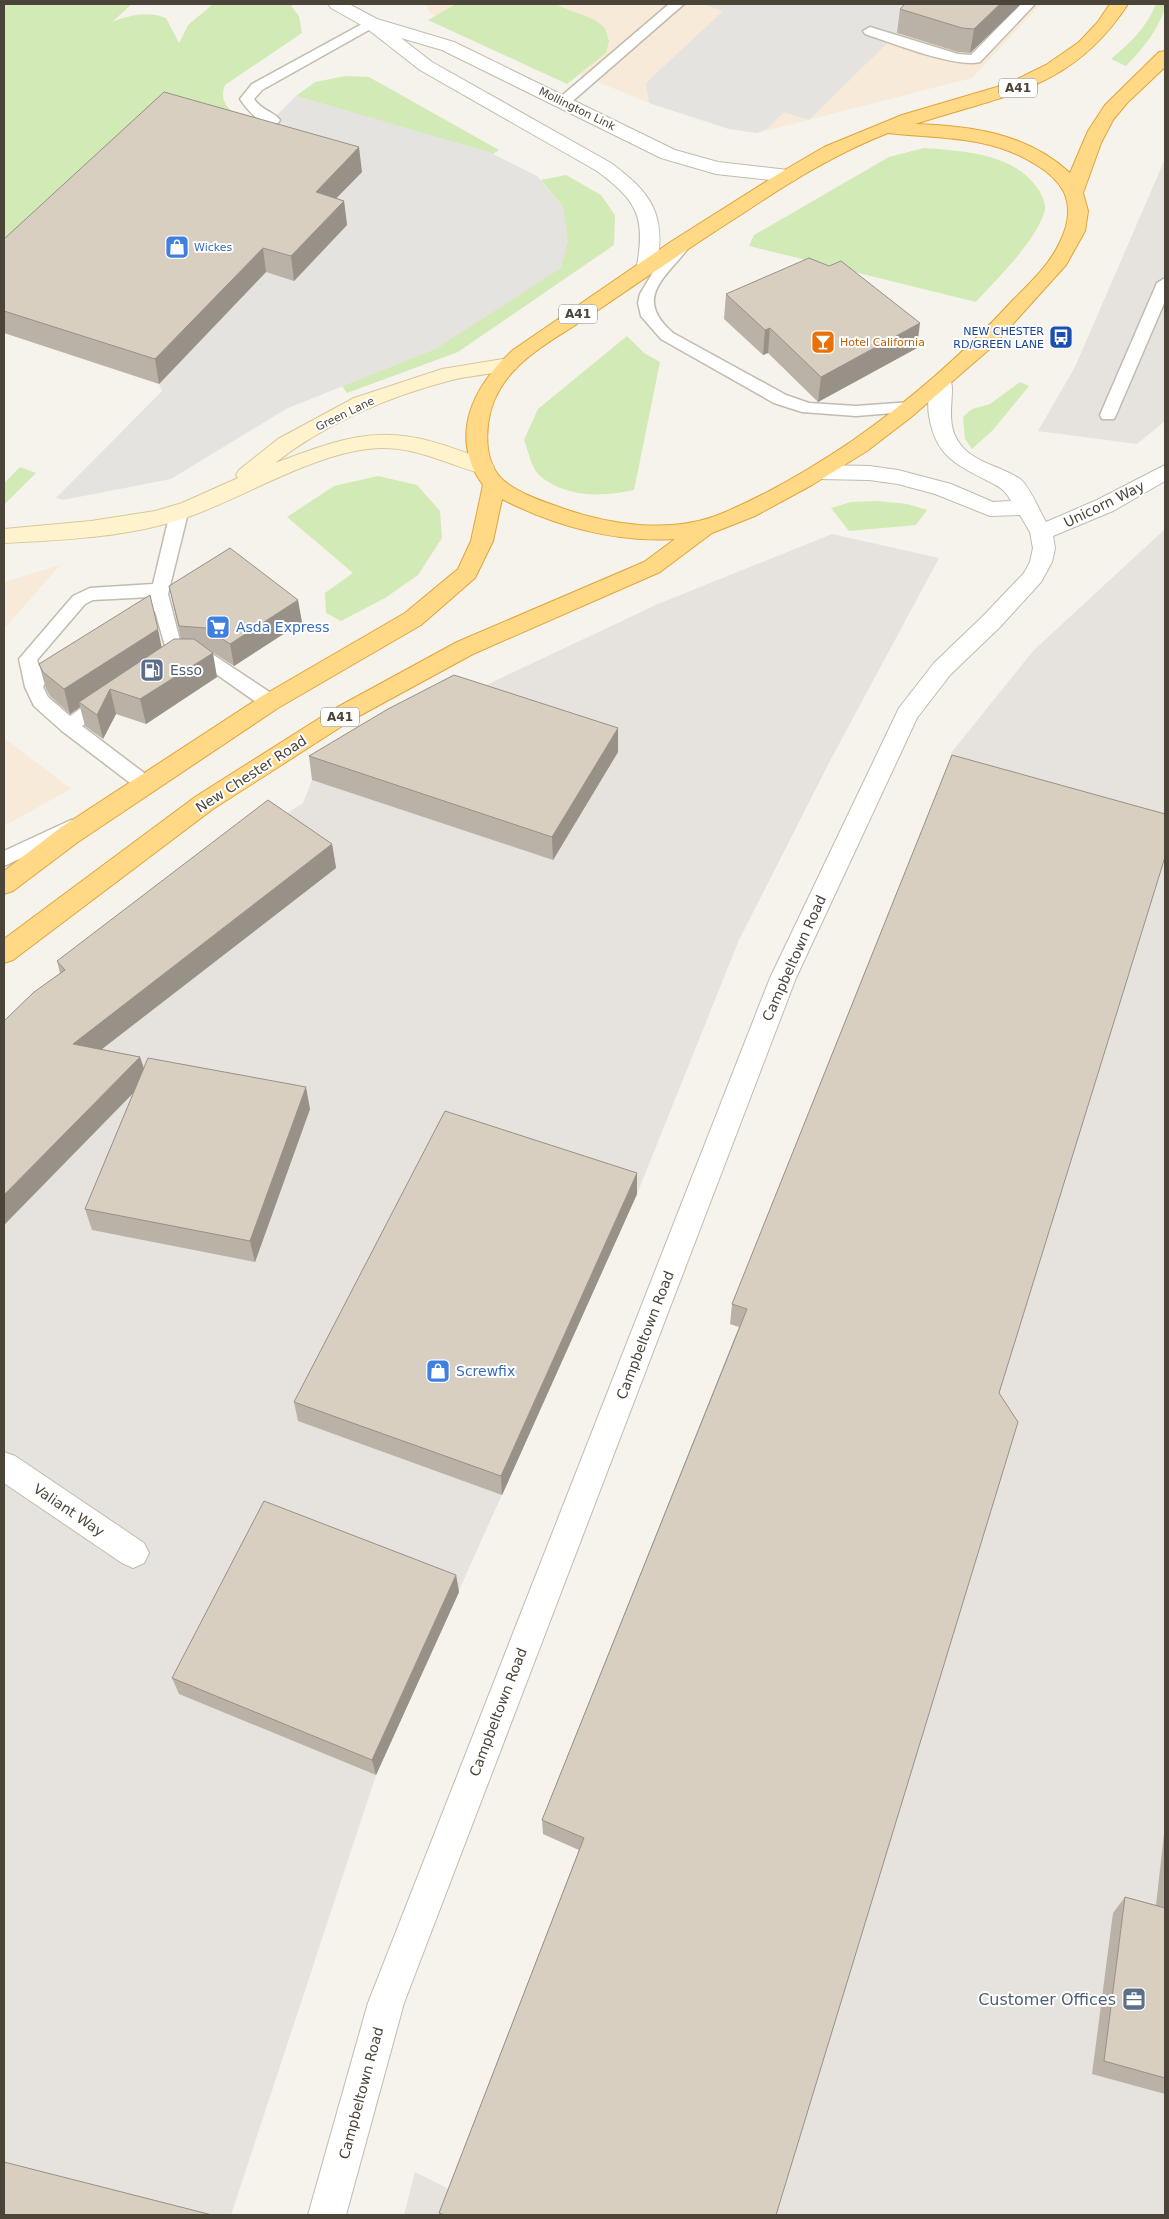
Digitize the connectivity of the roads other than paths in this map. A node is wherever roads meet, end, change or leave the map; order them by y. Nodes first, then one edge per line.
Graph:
1 (337, 4) edge
2 (678, 4) edge
3 (1028, 4) edge
4 (1120, 4) edge
5 (371, 22) junction
6 (870, 31) dead end
7 (1165, 56) edge
8 (563, 102) junction
9 (273, 120) dead end
10 (890, 128) junction
11 (788, 176) junction
12 (1074, 192) junction
13 (686, 240) junction
14 (647, 265) junction
15 (1165, 283) edge
16 (509, 364) junction
17 (942, 382) junction
18 (911, 407) junction
19 (1108, 415) dead end
20 (820, 472) junction
21 (1165, 472) edge
22 (488, 475) junction
23 (226, 491) junction
24 (178, 513) junction
25 (1033, 520) junction
26 (704, 529) junction
27 (4, 536) edge
28 (161, 594) junction
29 (112, 629) edge
30 (80, 649) edge
31 (176, 656) junction
32 (159, 667) edge
33 (34, 687) junction
34 (126, 688) edge
35 (270, 702) junction
36 (69, 726) junction
37 (145, 784) junction
38 (105, 810) junction
39 (4, 859) edge
40 (4, 884) edge
41 (4, 954) edge
42 (4, 1466) edge
43 (134, 1553) dead end
44 (328, 2215) edge

1 - 5 street, Mollington Link
2 - 8 lane
3 - 6 lane
4 - 10 highway, A41
5 - 8 street, Mollington Link
5 - 9 lane
5 - 14 street, Mollington Link
7 - 12 highway, A41
8 - 11 street, Mollington Link
10 - 11 highway, A41
10 - 12 highway, A41
11 - 13 highway, A41
12 - 17 highway, A41
13 - 14 highway, A41
13 - 18 lane
14 - 16 highway, A41
15 - 19 lane
16 - 22 highway, A41
16 - 23 main road, Green Lane
17 - 18 highway, A41
17 - 25 street
18 - 20 highway, A41
20 - 25 street, Unicorn Way
20 - 26 highway, A41
21 - 25 street, Unicorn Way
22 - 23 main road, Green Lane
22 - 26 highway, A41
22 - 35 highway, A41
23 - 24 main road, Green Lane
24 - 27 main road, Green Lane
24 - 28 lane
25 - 44 street, Campbeltown Road
26 - 41 highway, New Chester Road / A41
28 - 29 lane
28 - 31 lane
28 - 33 lane
30 - 33 lane
31 - 32 lane
31 - 35 lane
33 - 36 lane
34 - 36 lane
35 - 37 highway, A41
36 - 37 lane
37 - 38 highway, A41
38 - 39 lane
38 - 40 highway, A41
42 - 43 street, Valiant Way

